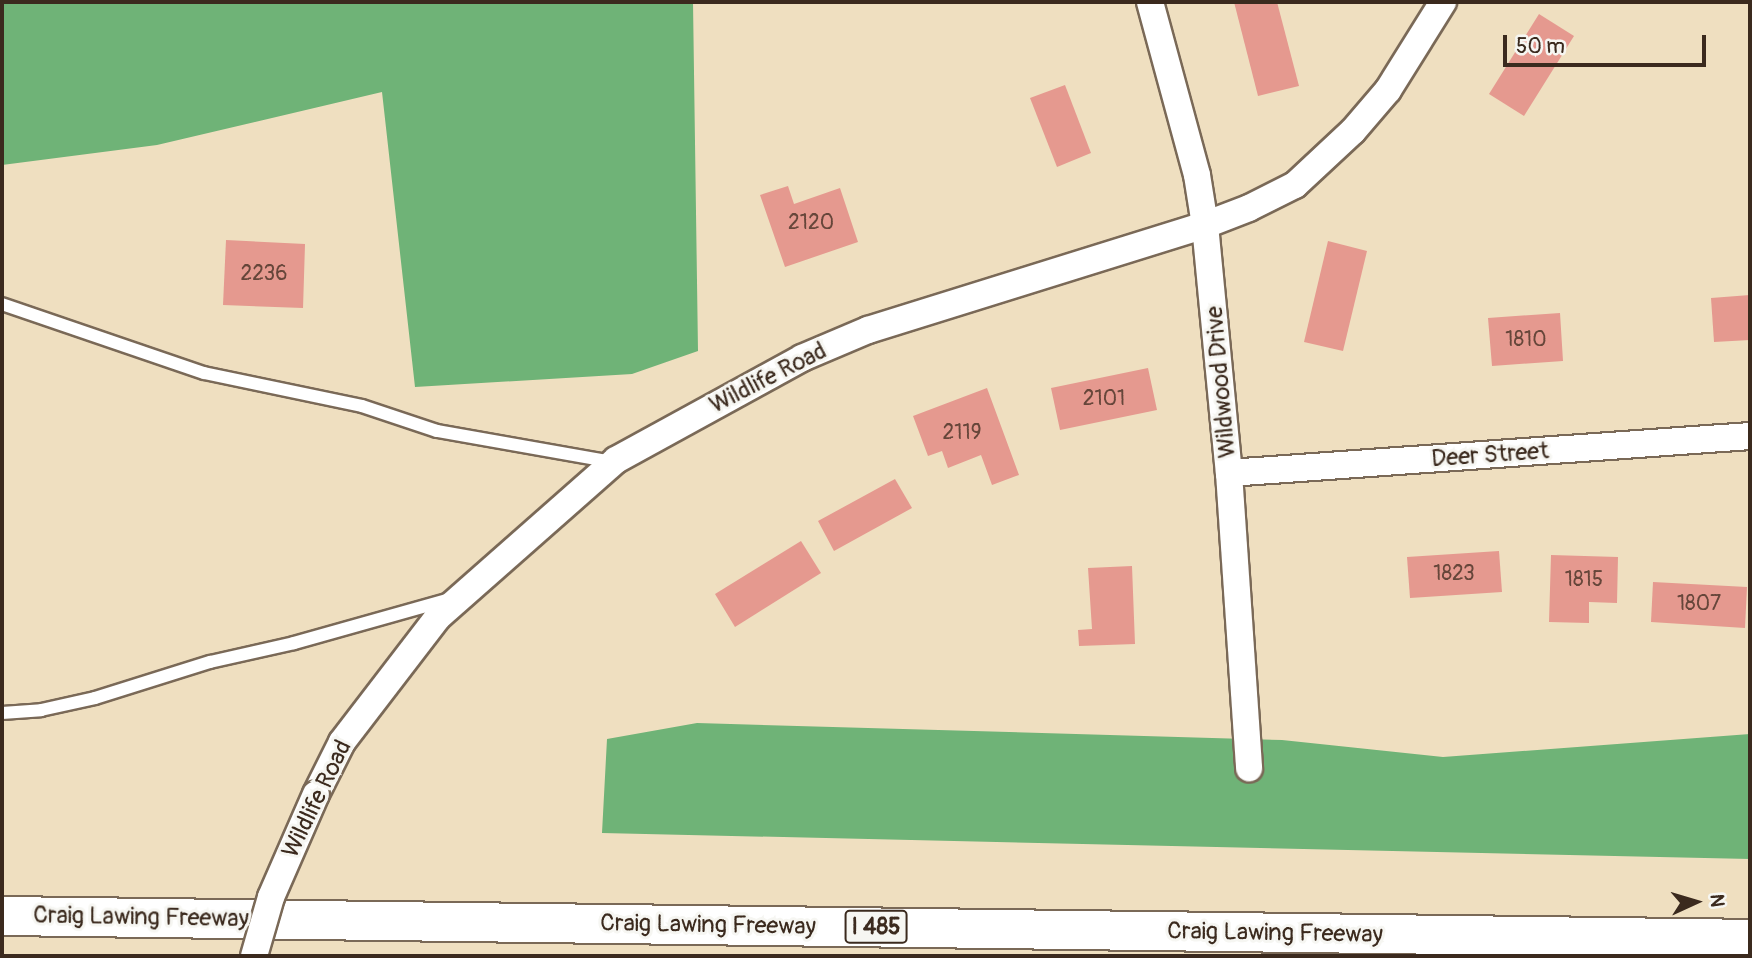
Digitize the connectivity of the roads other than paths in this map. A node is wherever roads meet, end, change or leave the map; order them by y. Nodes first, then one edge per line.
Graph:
1 (1150, 2) edge
2 (1443, 2) edge
3 (1205, 225) junction
4 (2, 304) edge
5 (1750, 436) edge
6 (613, 462) junction
7 (1229, 473) junction
8 (460, 596) junction
9 (2, 713) edge
10 (1249, 768) dead end
11 (2, 916) edge
12 (1750, 939) edge
13 (254, 956) edge

1 - 3 street, Wildwood Drive
2 - 3 street, Wildlife Road
3 - 6 street, Wildlife Road
3 - 7 street, Wildwood Drive
4 - 6 lane
5 - 7 street, Deer Street
6 - 8 street, Wildlife Road
7 - 10 street, Wildwood Drive
8 - 9 lane
8 - 13 street, Wildlife Road, bridge
11 - 12 highway, Craig Lawing Freeway / I 485

